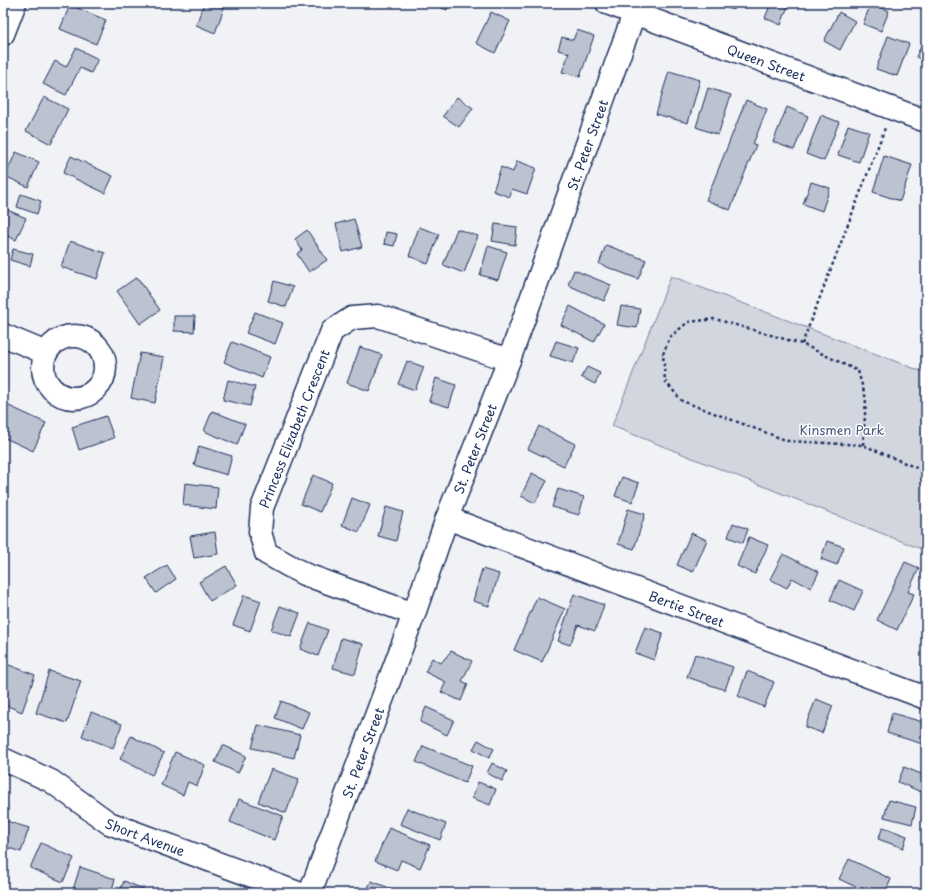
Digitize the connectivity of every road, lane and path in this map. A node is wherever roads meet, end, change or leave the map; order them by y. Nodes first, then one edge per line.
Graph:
1 (15, 3) edge
2 (607, 3) edge
3 (636, 8) edge
4 (3, 34) edge
5 (893, 108) junction
6 (926, 121) edge
7 (3, 335) edge
8 (802, 344) junction
9 (46, 352) dead end
10 (509, 360) junction
11 (862, 445) junction
12 (926, 472) edge
13 (447, 518) junction
14 (414, 614) junction
15 (926, 698) edge
16 (3, 759) edge
17 (298, 893) edge
18 (310, 893) edge

1 - 4 street
2 - 3 street, Queen Street
3 - 5 street, Queen Street
3 - 10 street, St. Peter Street
5 - 6 street, Queen Street
5 - 8 path
7 - 9 street
8 - 11 path
8 - 11 path
10 - 13 street, St. Peter Street
10 - 14 street, Princess Elizabeth Crescent
11 - 12 path
13 - 14 street, St. Peter Street
13 - 15 street, Bertie Street
14 - 18 street, St. Peter Street
16 - 17 street, Short Avenue

